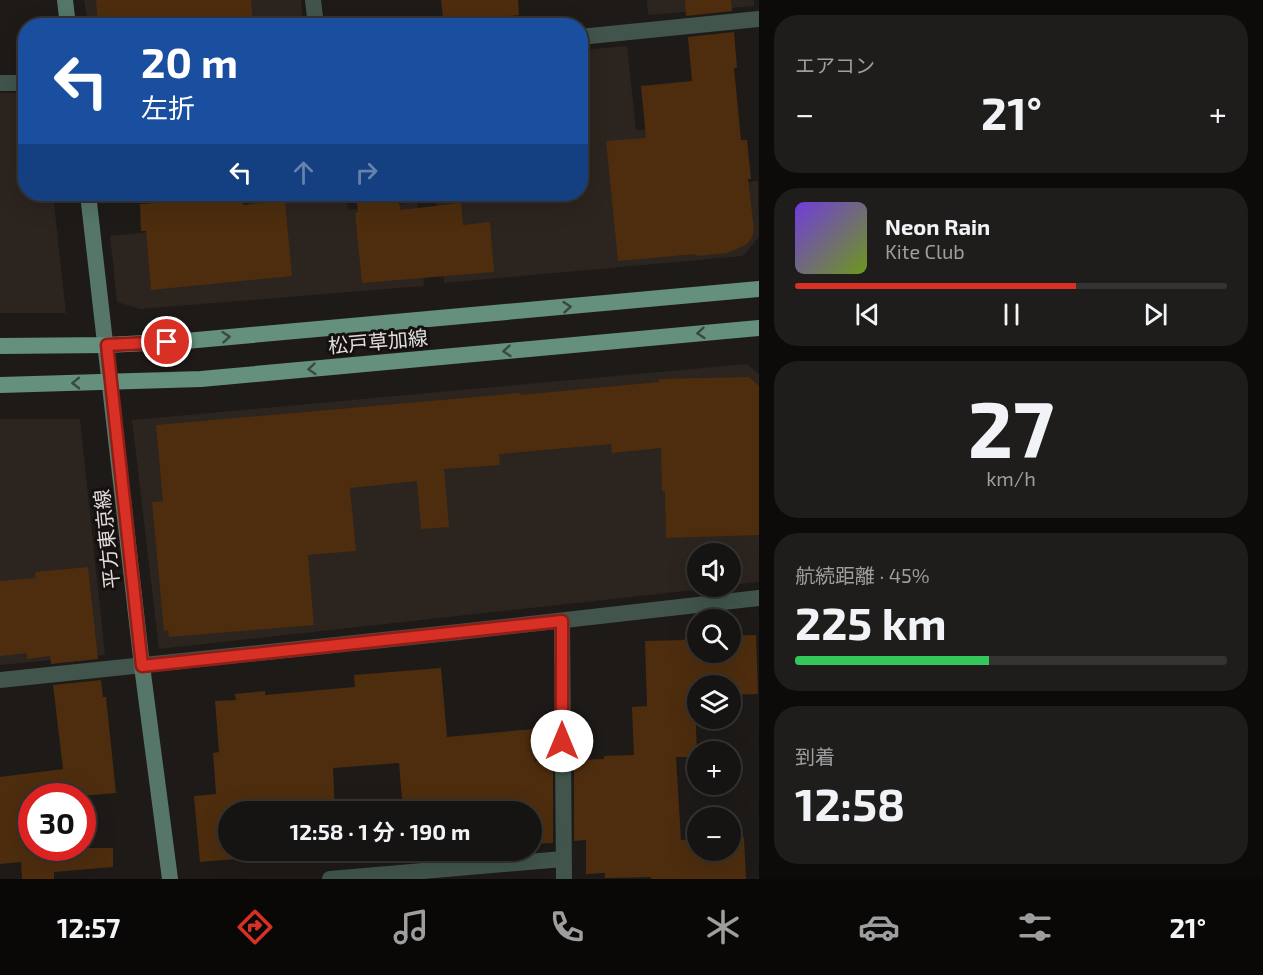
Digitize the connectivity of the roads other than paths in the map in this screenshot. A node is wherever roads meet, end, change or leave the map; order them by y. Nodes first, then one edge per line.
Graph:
1 (65, 0) edge
2 (313, 0) edge
3 (67, 18) edge
4 (315, 18) edge
5 (759, 18) edge
6 (588, 36) edge
7 (0, 83) edge
8 (18, 83) edge
9 (89, 201) edge
10 (759, 290) edge
11 (759, 328) edge
12 (107, 345) junction
13 (0, 346) edge
14 (110, 383) junction
15 (0, 385) edge
16 (759, 598) edge
17 (562, 621) junction
18 (142, 666) junction
19 (0, 680) edge
20 (563, 859) junction
21 (170, 879) edge
22 (330, 879) edge
23 (564, 879) edge

1 - 3 main road
2 - 4 street
5 - 6 street
7 - 8 street
9 - 12 main road, 平方東京線
12 -> 10 main road, 松戸草加線
11 -> 14 main road, 松戸草加線
12 - 13 main road, 松戸草加線
12 - 14 main road, 平方東京線
14 -> 15 main road, 松戸草加線
14 - 18 main road, 平方東京線
16 - 17 street
17 - 18 street
17 - 20 street
18 - 19 street
18 - 21 main road, 平方東京線
20 - 22 street
20 - 23 street

